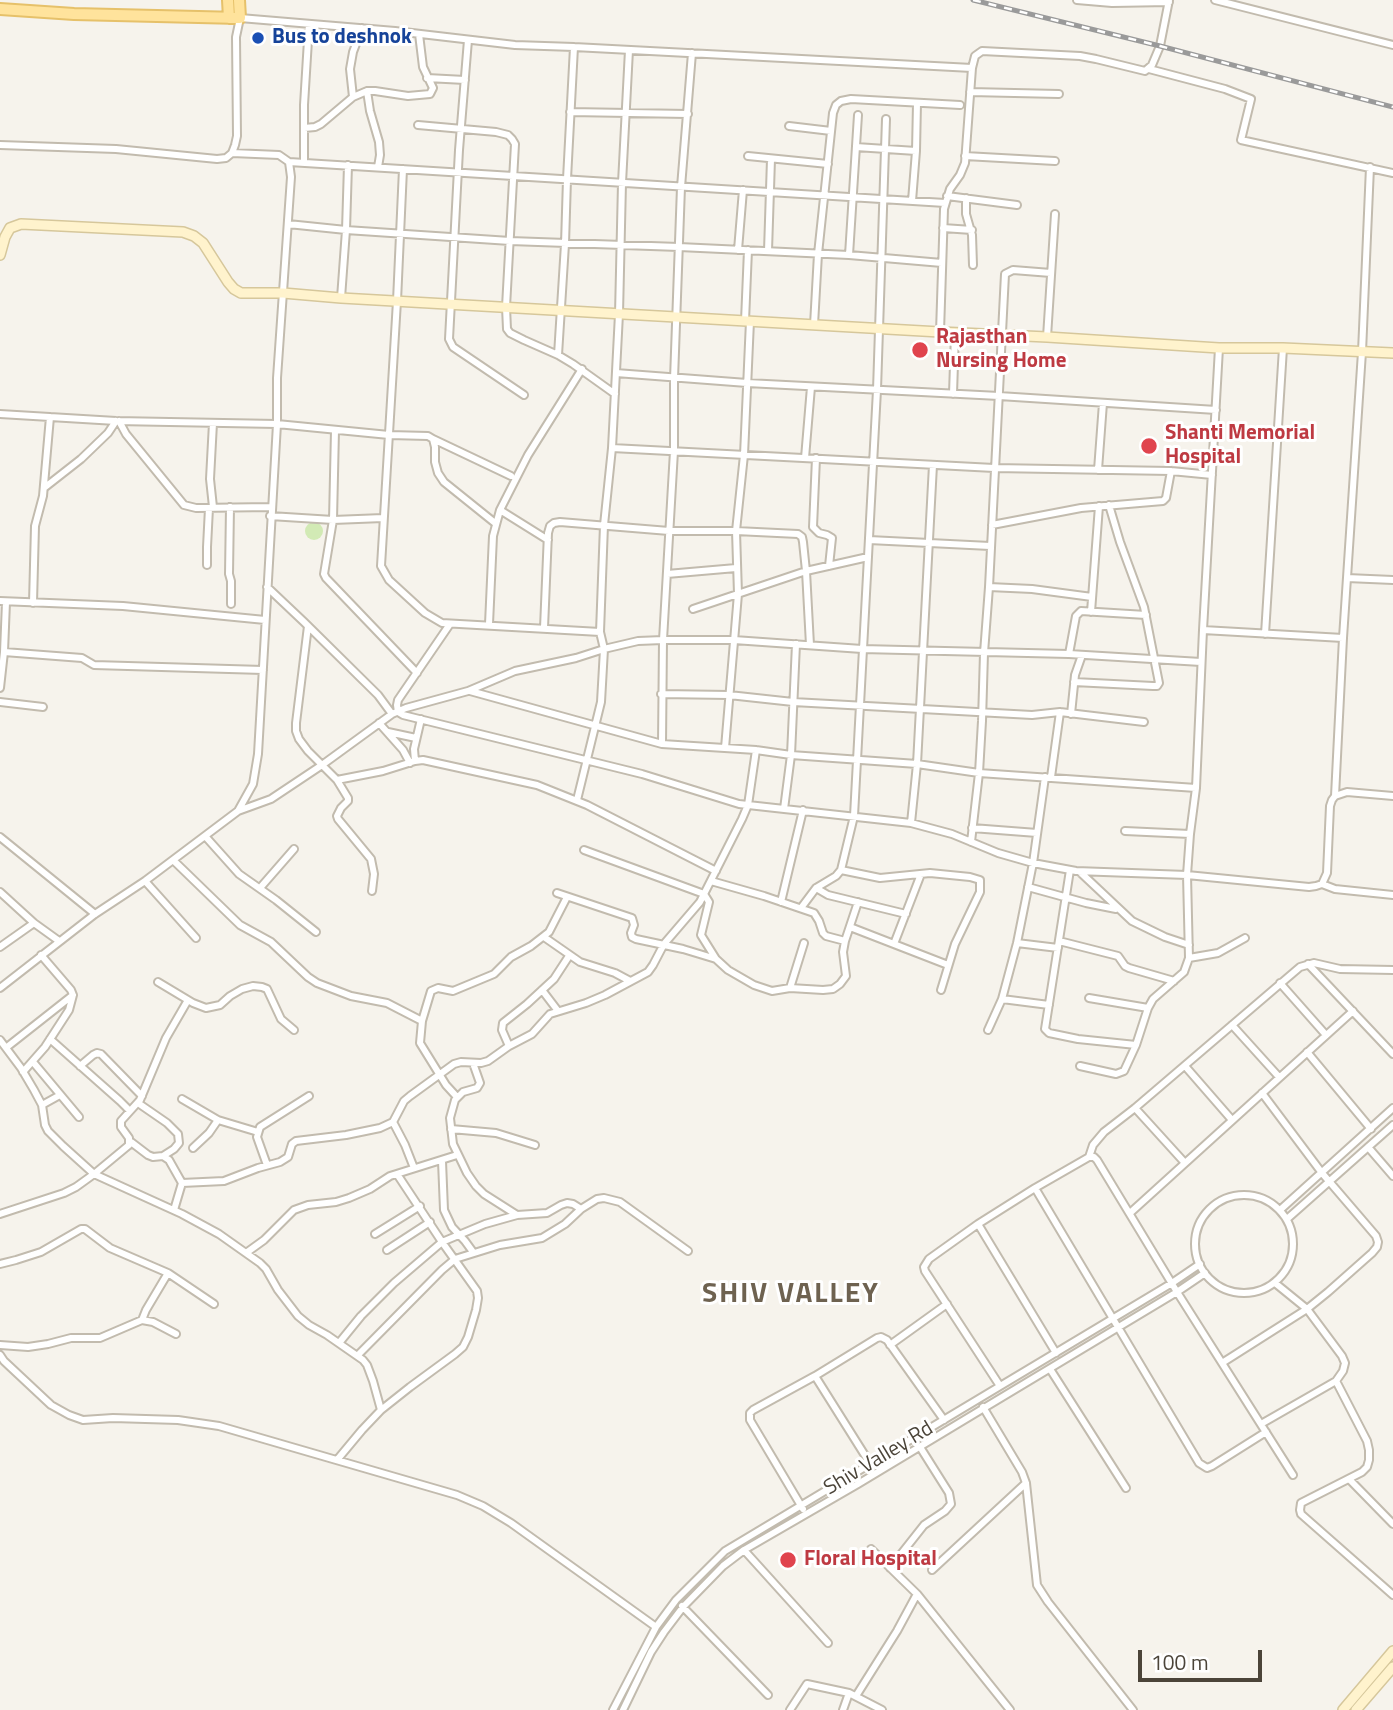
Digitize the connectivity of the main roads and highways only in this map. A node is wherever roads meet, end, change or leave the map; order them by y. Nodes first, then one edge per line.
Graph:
1 (228, 0) edge
2 (239, 0) edge
3 (0, 9) edge
4 (234, 18) junction

1 - 4 main road
2 - 4 main road
3 - 4 main road

